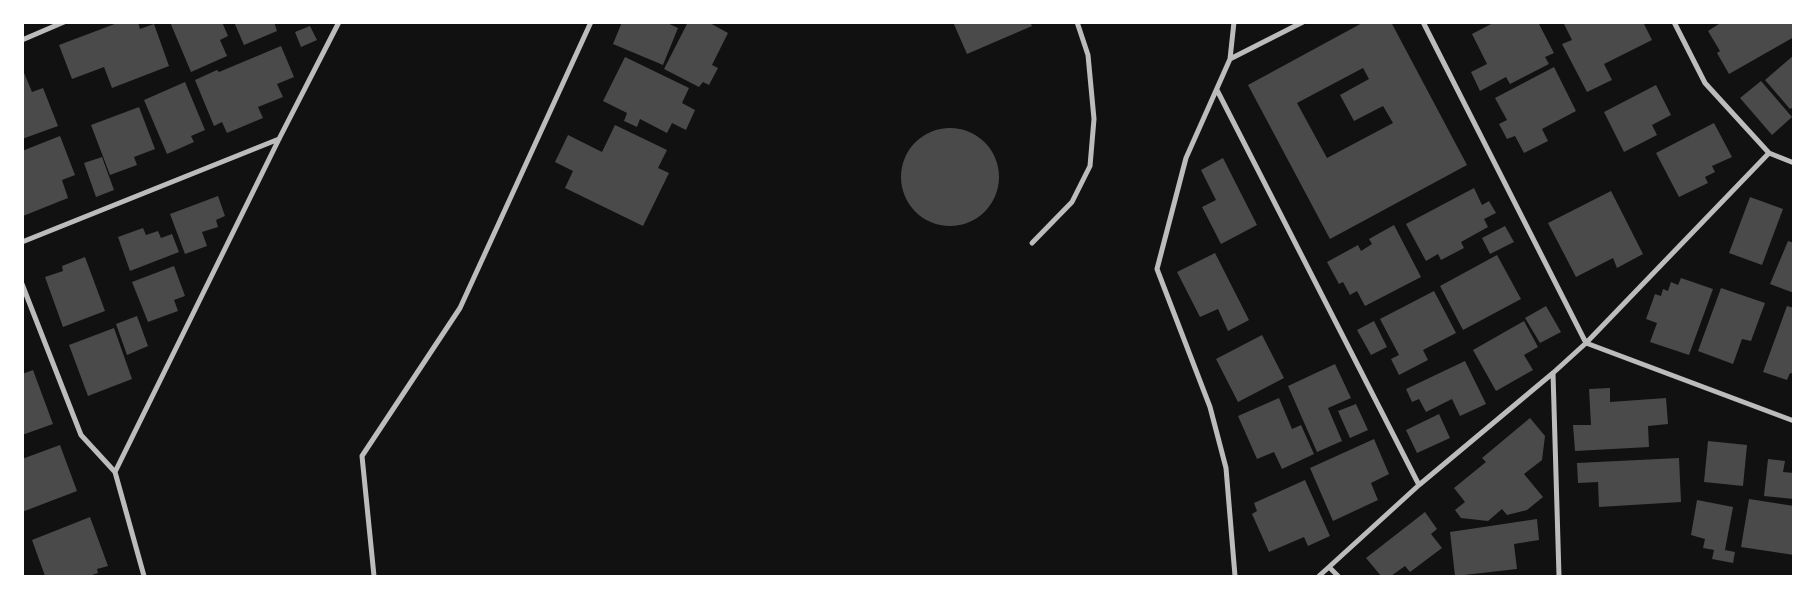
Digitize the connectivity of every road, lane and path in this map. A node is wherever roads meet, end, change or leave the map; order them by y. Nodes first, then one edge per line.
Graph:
1 (64, 22) edge
2 (339, 22) edge
3 (591, 22) edge
4 (1077, 22) edge
5 (1234, 22) edge
6 (1303, 22) edge
7 (1423, 22) edge
8 (1674, 22) edge
9 (22, 40) edge
10 (1230, 58) junction
11 (1217, 90) junction
12 (279, 139) junction
13 (1769, 153) junction
14 (1794, 163) edge
15 (22, 242) edge
16 (1032, 243) dead end
17 (22, 284) edge
18 (1586, 343) junction
19 (1553, 373) junction
20 (1794, 421) edge
21 (116, 472) junction
22 (1419, 486) junction
23 (1328, 567) junction
24 (144, 576) edge
25 (374, 576) edge
26 (1235, 576) edge
27 (1319, 576) edge
28 (1338, 576) edge
29 (1559, 576) edge

1 - 9 street
2 - 12 street
3 - 25 street
4 - 16 street
5 - 10 street
6 - 10 street
7 - 18 street
8 - 13 street
10 - 11 street
11 - 22 street
11 - 26 street
12 - 15 street
12 - 21 street
13 - 14 street
13 - 18 street
17 - 21 street
18 - 19 street
18 - 20 street
19 - 22 street
19 - 29 street
21 - 24 street
22 - 23 street
23 - 27 street
23 - 28 street

